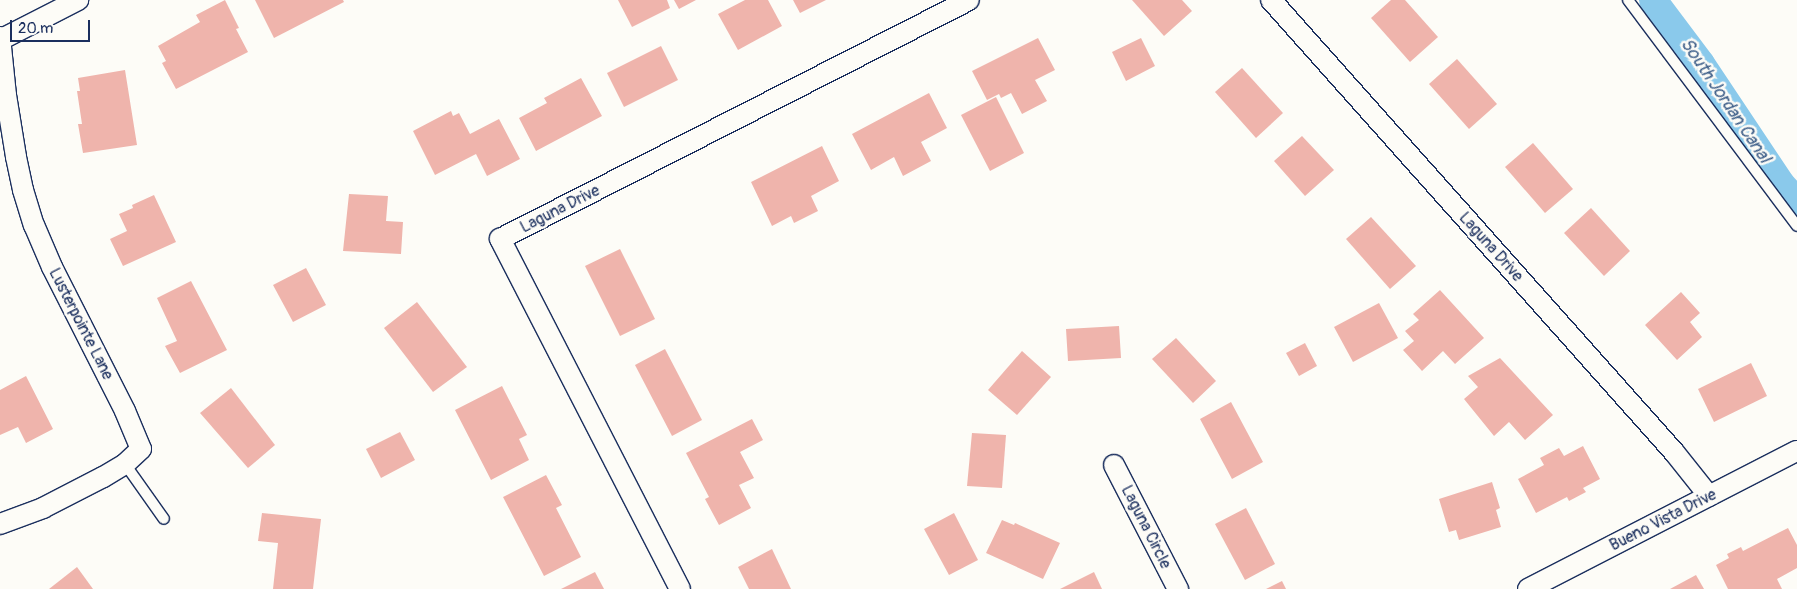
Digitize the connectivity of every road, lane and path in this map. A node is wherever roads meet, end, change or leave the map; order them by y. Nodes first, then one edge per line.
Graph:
1 (78, 0) edge
2 (969, 0) edge
3 (1271, 0) edge
4 (1628, 0) edge
5 (0, 39) edge
6 (1797, 226) edge
7 (1797, 451) edge
8 (125, 464) junction
9 (1114, 465) dead end
10 (1709, 496) junction
11 (164, 519) dead end
12 (0, 524) edge
13 (680, 589) edge
14 (1178, 589) edge
15 (1528, 589) edge

1 - 5 street
2 - 13 street, Laguna Drive
3 - 10 street, Laguna Drive
4 - 6 lane
5 - 8 street, Lusterpointe Lane
7 - 10 street, Bueno Vista Drive
8 - 11 lane
8 - 12 street, Lusterpointe Lane
9 - 14 street, Laguna Circle
10 - 15 street, Bueno Vista Drive

